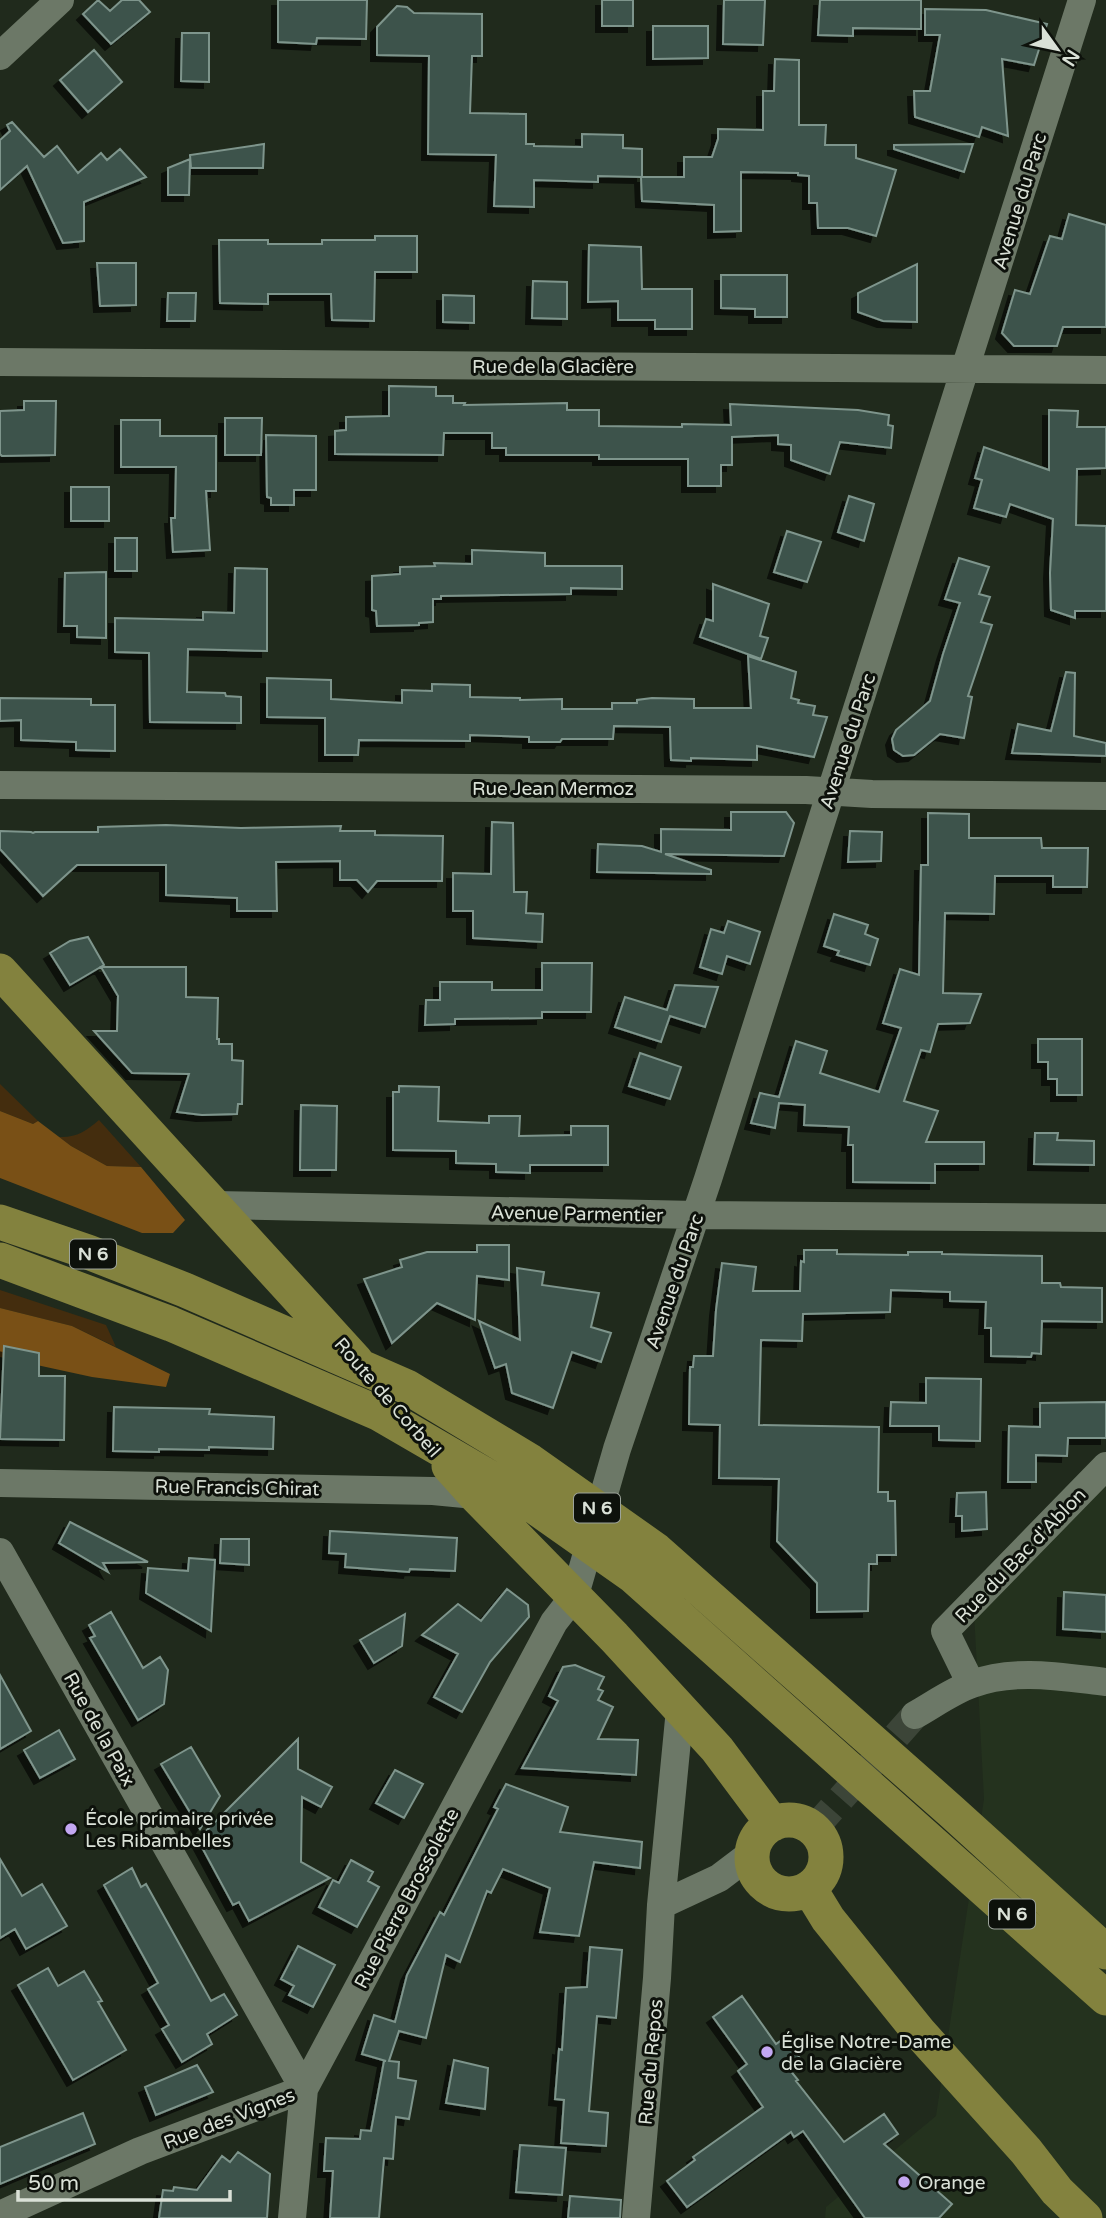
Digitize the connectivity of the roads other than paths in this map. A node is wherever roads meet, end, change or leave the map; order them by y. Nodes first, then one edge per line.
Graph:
1 (60, 0) edge
2 (1082, 0) edge
3 (0, 56) edge
4 (0, 362) edge
5 (966, 369) junction
6 (1106, 370) edge
7 (0, 785) edge
8 (831, 790) junction
9 (1106, 796) edge
10 (0, 971) edge
11 (215, 1205) junction
12 (696, 1215) junction
13 (1106, 1218) edge
14 (0, 1222) edge
15 (0, 1260) edge
16 (1106, 1466) edge
17 (609, 1482) junction
18 (0, 1483) edge
19 (475, 1495) junction
20 (0, 1552) edge
21 (575, 1595) junction
22 (1050, 1675) junction
23 (1106, 1682) edge
24 (971, 1684) junction
25 (1106, 1700) edge
26 (680, 1709) junction
27 (915, 1716) tunnel mouth
28 (773, 1824) junction
29 (752, 1853) junction
30 (809, 1888) junction
31 (661, 1905) junction
32 (1106, 1952) edge
33 (1106, 1998) edge
34 (919, 2032) junction
35 (304, 2089) junction
36 (0, 2215) edge
37 (292, 2218) edge
38 (636, 2218) edge
39 (1055, 2218) edge
40 (1085, 2218) edge

1 - 3 street
2 - 5 street, Avenue du Parc
4 - 5 street, Rue de la Glacière
5 - 6 street, Rue de la Glacière
5 - 8 street, Avenue du Parc
7 - 8 street, Rue Jean Mermoz
8 - 9 street, Rue Jean Mermoz
8 - 12 street, Avenue du Parc
10 - 11 main road, Route de Corbeil
11 - 12 street, Avenue Parmentier
11 - 19 main road, Route de Corbeil
12 - 13 street, Avenue Parmentier
12 - 17 street, Avenue du Parc
14 - 32 main road, N 6
15 - 33 main road, N 6
16 - 24 street, Rue du Bac d'Ablon
17 - 19 street
17 - 21 street, Avenue du Parc
18 - 19 street, Rue Francis Chirat
19 - 21 main road, Route de Corbeil
20 - 35 street, Rue de la Paix
21 - 26 main road, Route de Corbeil
21 - 35 street, Rue Pierre Brossolette
22 - 23 street
22 - 24 street
22 - 25 street
24 - 27 street
26 - 28 main road, Route de Corbeil
26 - 31 street, Rue du Repos
28 - 29 main road
28 - 30 main road
29 - 30 main road
29 - 31 street
30 - 34 main road
31 - 38 street, Rue du Repos
34 - 39 main road
34 - 40 main road
35 - 36 street, Rue des Vignes
35 - 37 street, Rue Pierre Brossolette

